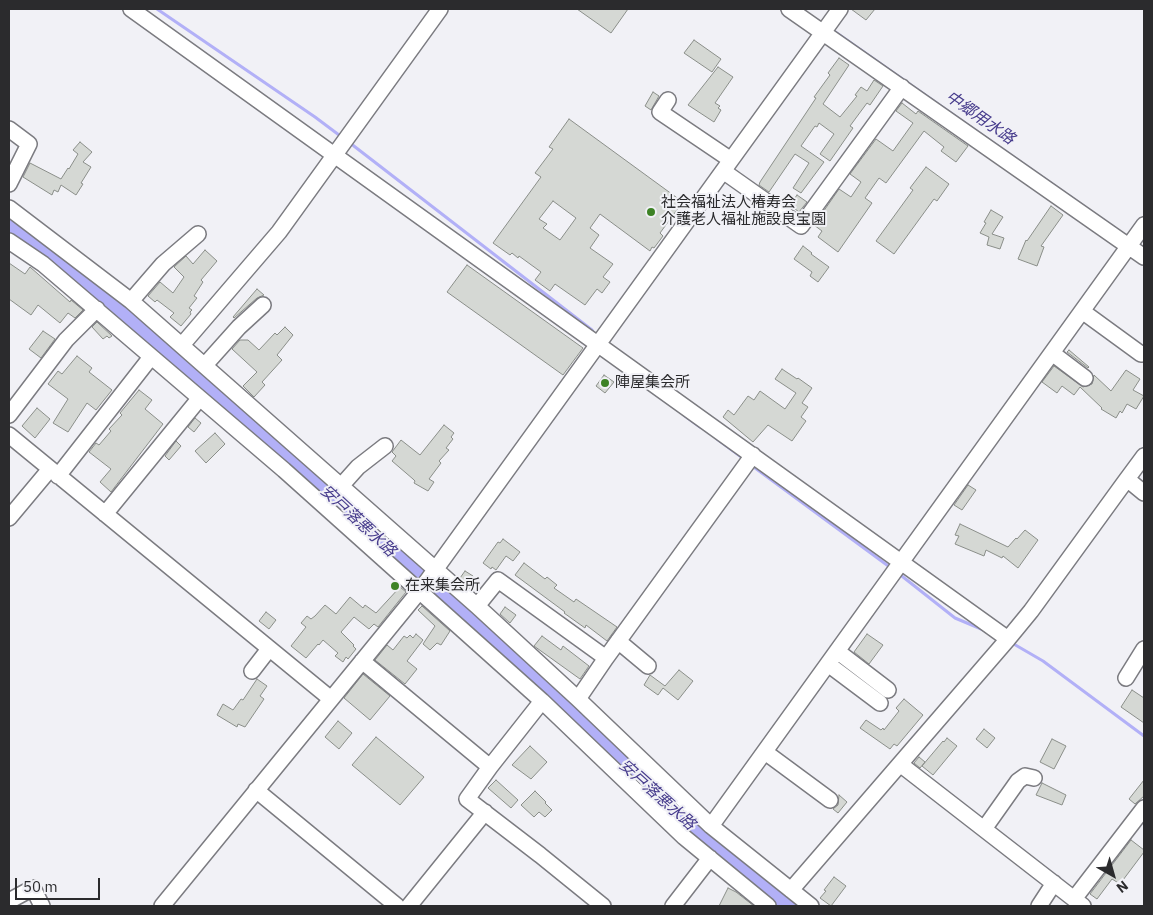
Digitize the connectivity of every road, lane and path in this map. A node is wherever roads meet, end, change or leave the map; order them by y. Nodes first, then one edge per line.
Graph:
1 (131, 9) edge
2 (440, 9) edge
3 (789, 9) edge
4 (840, 9) edge
5 (823, 32) junction
6 (902, 87) junction
7 (668, 100) dead end
8 (9, 129) edge
9 (334, 155) junction
10 (727, 166) junction
11 (9, 184) edge
12 (9, 208) edge
13 (1144, 225) edge
14 (198, 234) dead end
15 (9, 240) edge
16 (1129, 246) junction
17 (1144, 257) edge
18 (131, 301) junction
19 (264, 305) dead end
20 (97, 309) junction
21 (1082, 311) junction
22 (182, 345) junction
23 (597, 345) junction
24 (1052, 353) junction
25 (1142, 354) dead end
26 (151, 357) junction
27 (204, 365) junction
28 (1085, 378) dead end
29 (199, 399) junction
30 (9, 415) edge
31 (9, 435) edge
32 (385, 446) dead end
33 (753, 456) junction
34 (1144, 456) edge
35 (54, 472) junction
36 (1126, 479) junction
37 (341, 486) junction
38 (1144, 493) edge
39 (105, 514) junction
40 (9, 518) edge
41 (901, 563) junction
42 (433, 573) junction
43 (420, 590) junction
44 (477, 606) junction
45 (1008, 639) junction
46 (618, 641) junction
47 (269, 649) junction
48 (1144, 650) edge
49 (837, 651) junction
50 (606, 658) junction
51 (362, 661) junction
52 (828, 664) junction
53 (648, 666) dead end
54 (252, 671) dead end
55 (1126, 678) dead end
56 (331, 699) junction
57 (578, 699) junction
58 (542, 701) junction
59 (765, 752) junction
60 (900, 764) junction
61 (490, 767) junction
62 (1034, 778) dead end
63 (256, 790) junction
64 (830, 800) dead end
65 (1144, 808) edge
66 (485, 812) junction
67 (711, 826) junction
68 (984, 829) junction
69 (710, 858) junction
70 (1054, 883) junction
71 (791, 890) junction
72 (9, 900) edge
73 (1078, 903) edge
74 (42, 906) edge
75 (162, 906) edge
76 (397, 906) edge
77 (409, 906) edge
78 (604, 906) edge
79 (673, 906) edge
80 (768, 906) edge
81 (811, 906) edge
82 (1039, 906) edge

1 - 9 street
2 - 9 street
3 - 5 street
4 - 5 street
5 - 6 street
5 - 10 street
6 - 10 street
6 - 16 street
7 - 10 street
8 - 11 street
9 - 22 street
9 - 23 street
10 - 23 street
12 - 18 street
13 - 16 street
14 - 18 street
15 - 20 street
16 - 17 street
16 - 21 street
18 - 22 street
19 - 27 street
20 - 26 street
20 - 30 street
21 - 24 street
21 - 25 street
22 - 27 street
23 - 33 street
23 - 42 street
24 - 28 street
24 - 41 street
26 - 29 street
26 - 35 street
27 - 37 street
29 - 39 street
29 - 43 street
31 - 35 street
32 - 37 street
33 - 41 street
33 - 46 street
34 - 36 street
35 - 39 street
35 - 40 street
36 - 38 street
36 - 45 street
37 - 42 street
39 - 47 street
41 - 45 street
41 - 49 street
42 - 43 street
42 - 44 street
43 - 51 street
43 - 58 street
44 - 50 street
44 - 57 street
45 - 60 street
46 - 50 street
46 - 53 street
47 - 54 street
47 - 56 street
48 - 55 street
49 - 52 street
49 - 52 street
50 - 57 street
51 - 56 street
51 - 61 street
52 - 59 street
56 - 63 street
57 - 67 street
58 - 61 street
58 - 69 street
59 - 64 street
59 - 67 street
60 - 68 street
60 - 71 street
61 - 66 street
62 - 68 street
63 - 75 street
63 - 76 street
65 - 73 street
66 - 77 street
66 - 78 street
67 - 71 street
68 - 70 street
69 - 79 street
69 - 80 street
70 - 73 street
70 - 82 street
71 - 81 street
72 - 74 street

